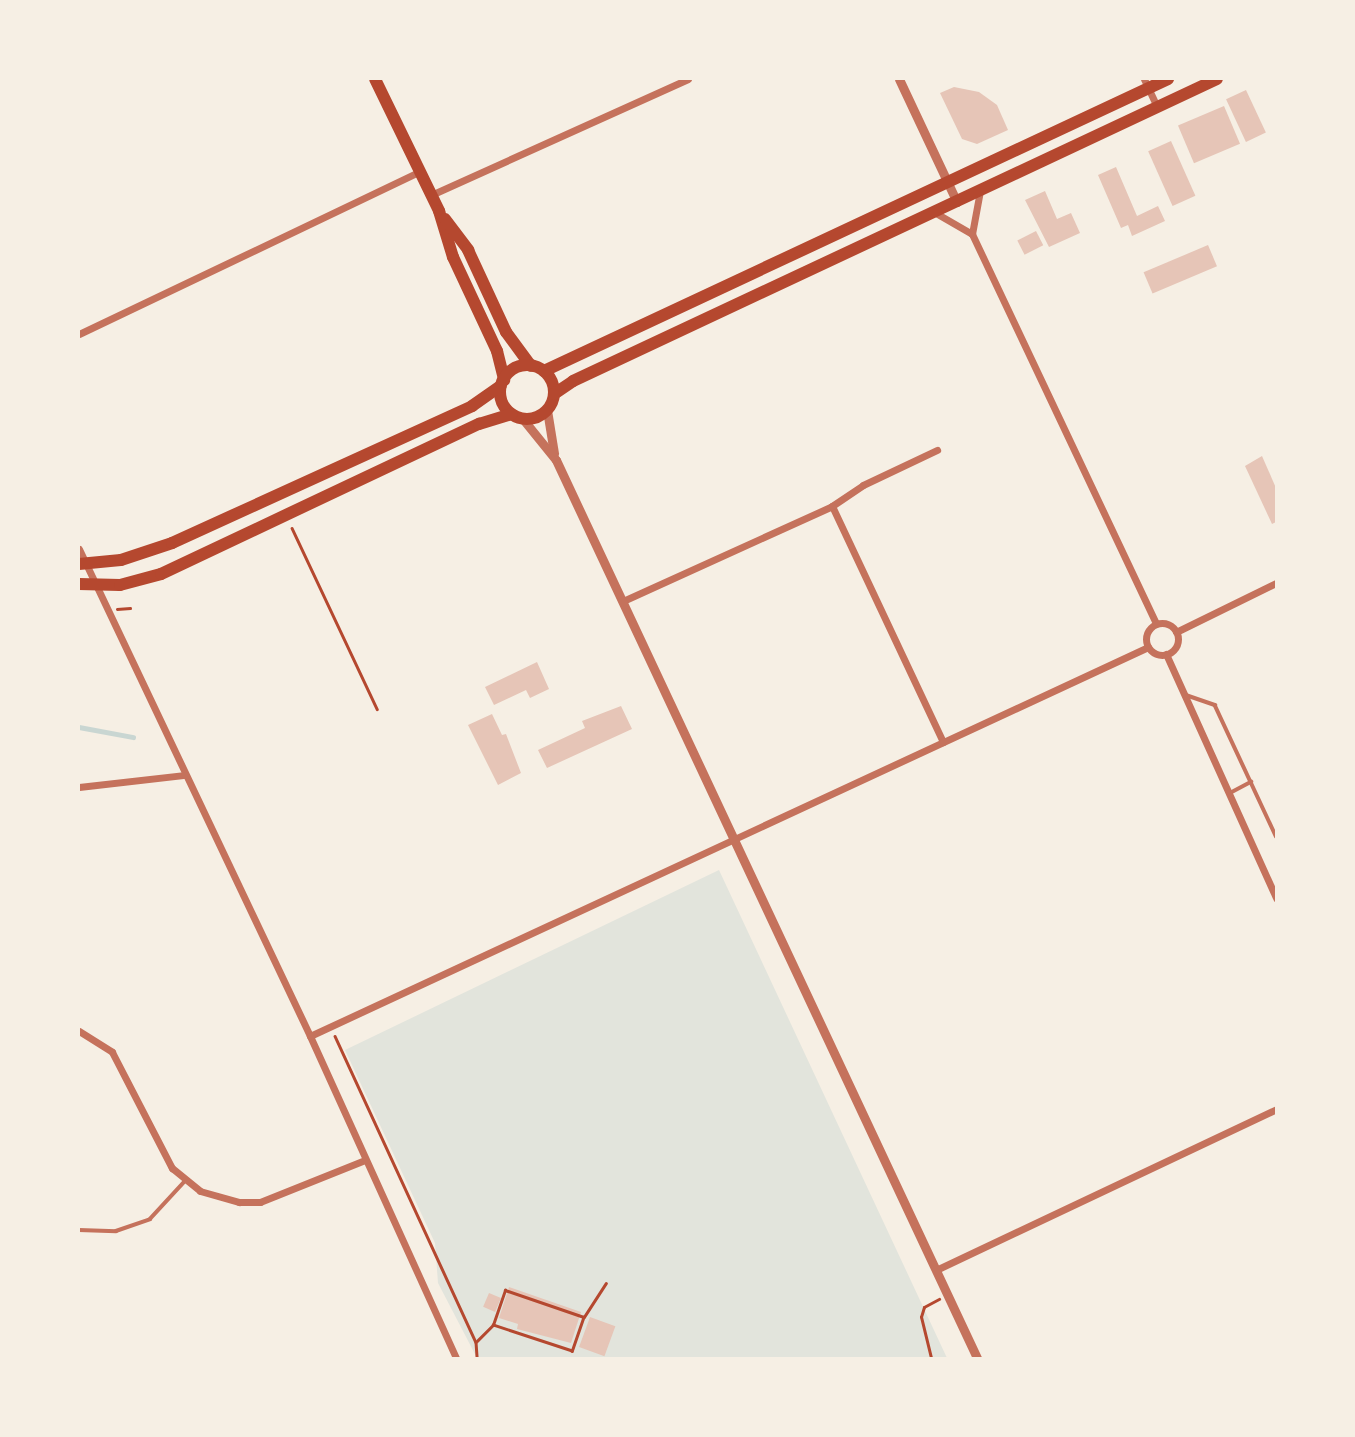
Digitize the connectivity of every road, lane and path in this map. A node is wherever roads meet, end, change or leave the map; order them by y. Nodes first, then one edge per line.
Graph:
1 (375, 79) edge
2 (688, 79) edge
3 (899, 79) edge
4 (1168, 79) edge
5 (1217, 79) edge
6 (1146, 83) edge
7 (1157, 107) junction
8 (419, 172) junction
9 (948, 183) junction
10 (981, 190) junction
11 (431, 195) junction
12 (957, 202) junction
13 (439, 211) junction
14 (934, 212) junction
15 (972, 234) junction
16 (79, 334) edge
17 (531, 366) junction
18 (544, 371) junction
19 (502, 383) junction
20 (554, 394) junction
21 (547, 411) junction
22 (517, 416) junction
23 (937, 450) dead end
24 (556, 460) junction
25 (832, 506) junction
26 (285, 515) junction
27 (79, 549) edge
28 (82, 564) edge
29 (1276, 583) edge
30 (79, 584) edge
31 (96, 586) junction
32 (623, 601) junction
33 (1156, 624) junction
34 (1176, 632) junction
35 (1148, 647) junction
36 (1166, 654) junction
37 (1184, 694) junction
38 (377, 709) dead end
39 (943, 742) junction
40 (186, 775) junction
41 (1252, 781) junction
42 (79, 788) edge
43 (1228, 793) junction
44 (1276, 836) edge
45 (735, 840) junction
46 (1276, 898) edge
47 (330, 1026) junction
48 (79, 1032) edge
49 (310, 1035) junction
50 (1276, 1109) edge
51 (365, 1160) junction
52 (186, 1181) junction
53 (79, 1230) edge
54 (936, 1270) junction
55 (606, 1283) dead end
56 (948, 1294) junction
57 (584, 1317) junction
58 (493, 1325) junction
59 (476, 1342) junction
60 (456, 1358) edge
61 (477, 1358) edge
62 (931, 1358) edge
63 (977, 1358) edge

1 - 8 highway
2 - 11 street
3 - 9 street
4 - 6 highway
5 - 7 highway
6 - 7 street
6 - 9 highway
7 - 10 highway
8 - 11 highway
8 - 16 street
9 - 12 street
9 - 18 highway
10 - 12 highway
10 - 15 street
11 - 13 highway
12 - 14 highway
13 - 17 highway
13 - 19 highway
14 - 15 street
14 - 20 highway
15 - 33 street
17 - 18 highway
17 - 19 highway
18 - 20 highway
19 - 22 highway
19 - 28 highway
20 - 21 highway
21 - 22 highway
21 - 24 street
22 - 24 street
22 - 26 highway
23 - 25 street
24 - 32 street
25 - 32 street
25 - 39 street
26 - 31 highway
26 - 38 path
27 - 28 street
28 - 31 street
29 - 34 street
30 - 31 highway
31 - 40 street
32 - 45 street
33 - 34 street
33 - 35 street
34 - 36 street
35 - 36 street
35 - 39 street
36 - 37 street
37 - 41 lane
37 - 43 street
39 - 45 street
40 - 42 street
40 - 49 street
41 - 43 lane
41 - 44 lane
43 - 46 street
45 - 47 street
45 - 54 street
47 - 49 street
47 - 59 path
48 - 52 street
49 - 51 street
50 - 54 street
51 - 52 street
51 - 60 street
52 - 53 lane
54 - 56 street
55 - 57 path
56 - 62 path
56 - 63 street
57 - 58 path
57 - 58 path
58 - 59 path
59 - 61 path

